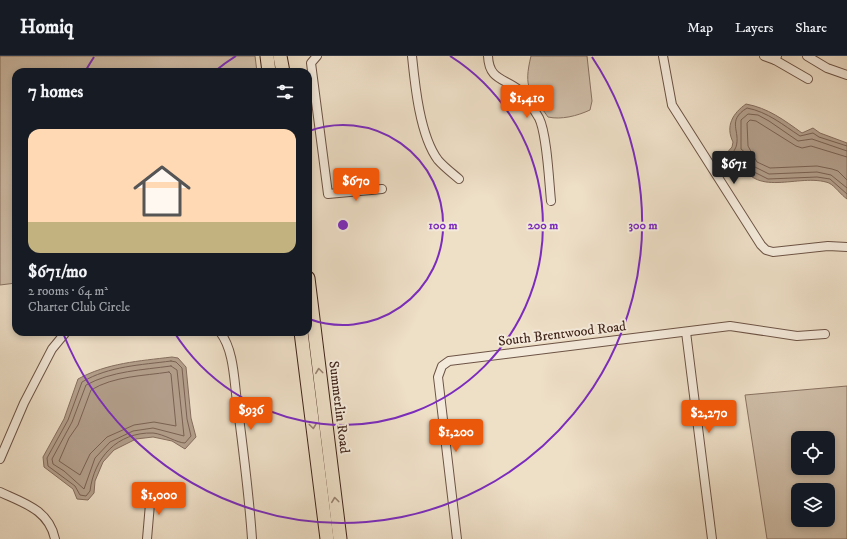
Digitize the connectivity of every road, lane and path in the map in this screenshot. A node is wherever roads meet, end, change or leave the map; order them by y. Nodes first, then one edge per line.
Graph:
1 (267, 56) edge
2 (280, 56) edge
3 (317, 56) edge
4 (412, 56) edge
5 (488, 56) edge
6 (664, 56) edge
7 (764, 56) edge
8 (808, 56) edge
9 (776, 58) edge
10 (268, 68) edge
11 (282, 68) edge
12 (847, 75) edge
13 (808, 79) dead end
14 (458, 179) dead end
15 (382, 189) dead end
16 (551, 201) dead end
17 (847, 247) edge
18 (312, 311) edge
19 (686, 332) junction
20 (825, 334) dead end
21 (63, 336) edge
22 (222, 336) edge
23 (302, 336) edge
24 (0, 459) edge
25 (0, 492) edge
26 (151, 492) dead end
27 (55, 539) edge
28 (147, 539) edge
29 (252, 539) edge
30 (327, 539) edge
31 (340, 539) edge
32 (457, 539) edge
33 (712, 539) edge

1 - 10 main road
2 - 11 main road
3 - 15 street
4 - 14 street
5 - 16 street
6 - 17 street
7 - 9 street
8 - 12 street
9 - 13 street
31 -> 18 main road, Summerlin Road
19 - 20 street, South Brentwood Road
19 - 32 street, South Brentwood Road
19 - 33 street
21 - 24 street
22 - 29 street
23 -> 30 main road
25 - 27 street
26 - 28 street

